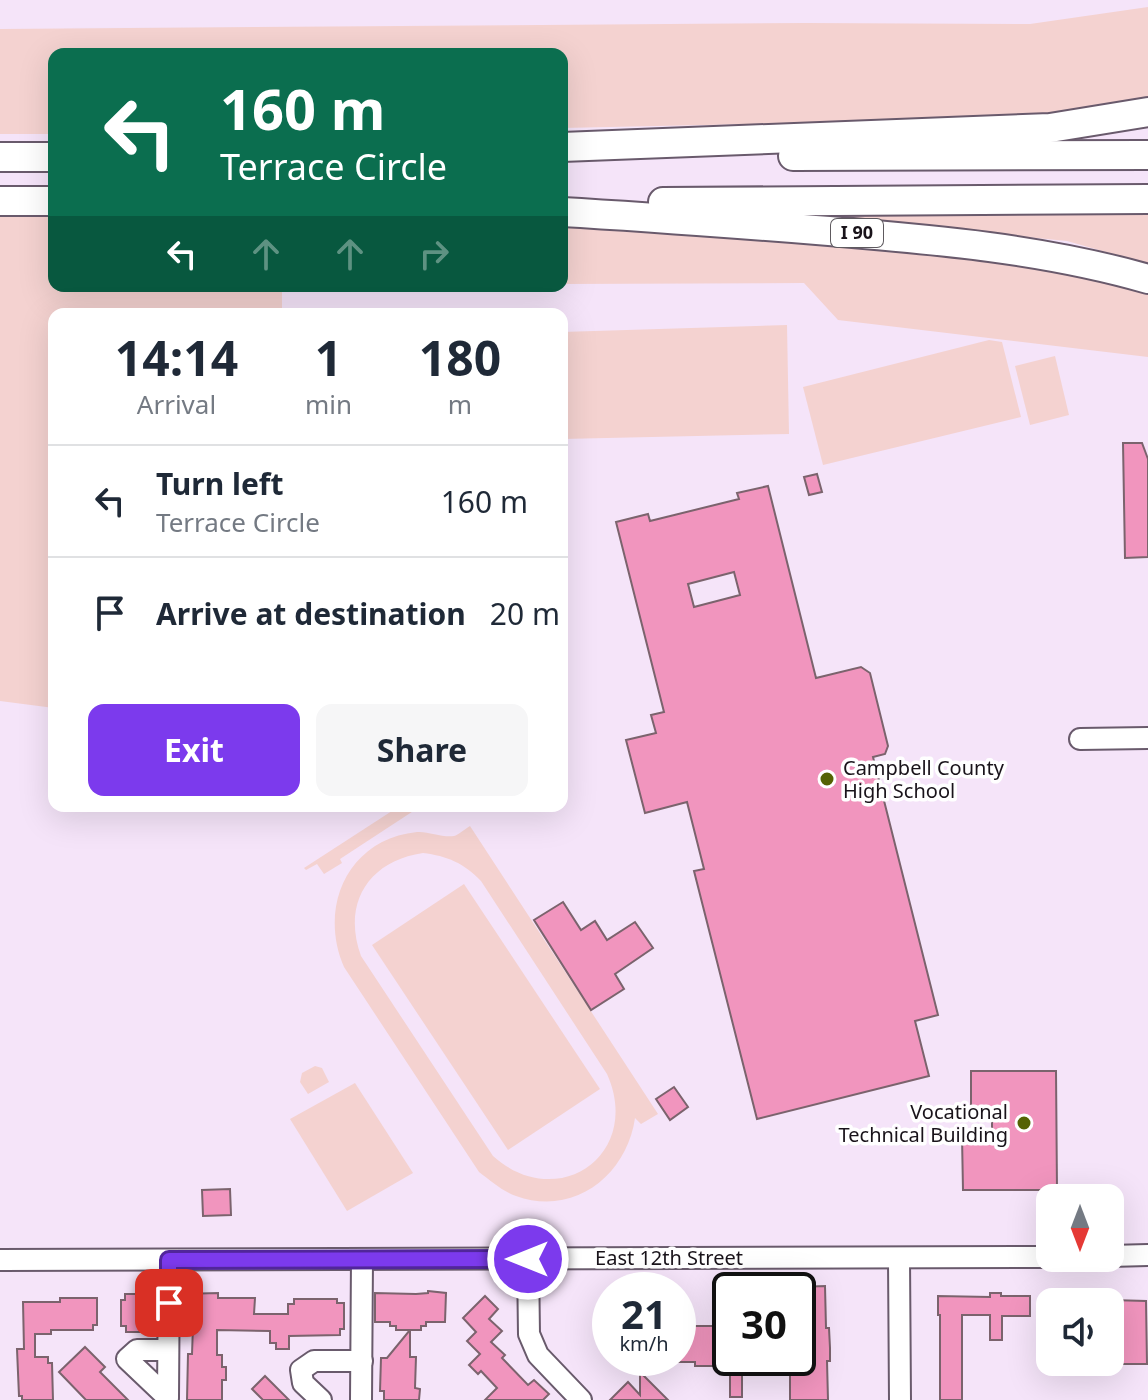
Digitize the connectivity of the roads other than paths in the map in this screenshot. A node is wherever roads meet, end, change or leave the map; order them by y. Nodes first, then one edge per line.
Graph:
1 (1148, 112) edge
2 (568, 147) edge
3 (1148, 155) edge
4 (0, 157) edge
5 (48, 157) edge
6 (568, 157) edge
7 (1148, 199) edge
8 (0, 201) edge
9 (48, 201) edge
10 (568, 203) edge
11 (568, 212) edge
12 (1148, 279) edge
13 (1148, 738) edge
14 (1080, 739) dead end
15 (1148, 1255) edge
16 (1124, 1256) edge
17 (1036, 1257) edge
18 (362, 1259) junction
19 (528, 1259) junction
20 (899, 1259) junction
21 (0, 1260) edge
22 (169, 1260) junction
23 (168, 1350) dead end
24 (362, 1361) junction
25 (321, 1400) edge
26 (361, 1400) edge
27 (581, 1400) edge
28 (900, 1400) edge

1 - 2 highway
3 - 6 highway
4 - 5 highway
7 - 10 highway, I 90
8 - 9 highway
11 - 12 highway, I 90
13 - 14 street
15 - 16 street
17 - 20 street, East 12th Street
18 - 19 street, East 12th Street
18 - 22 street, East 12th Street
18 - 24 street
19 - 20 street, East 12th Street
19 - 27 street
20 - 28 street
21 - 22 street, East 12th Street
22 - 23 street
24 - 25 street
24 - 26 street

